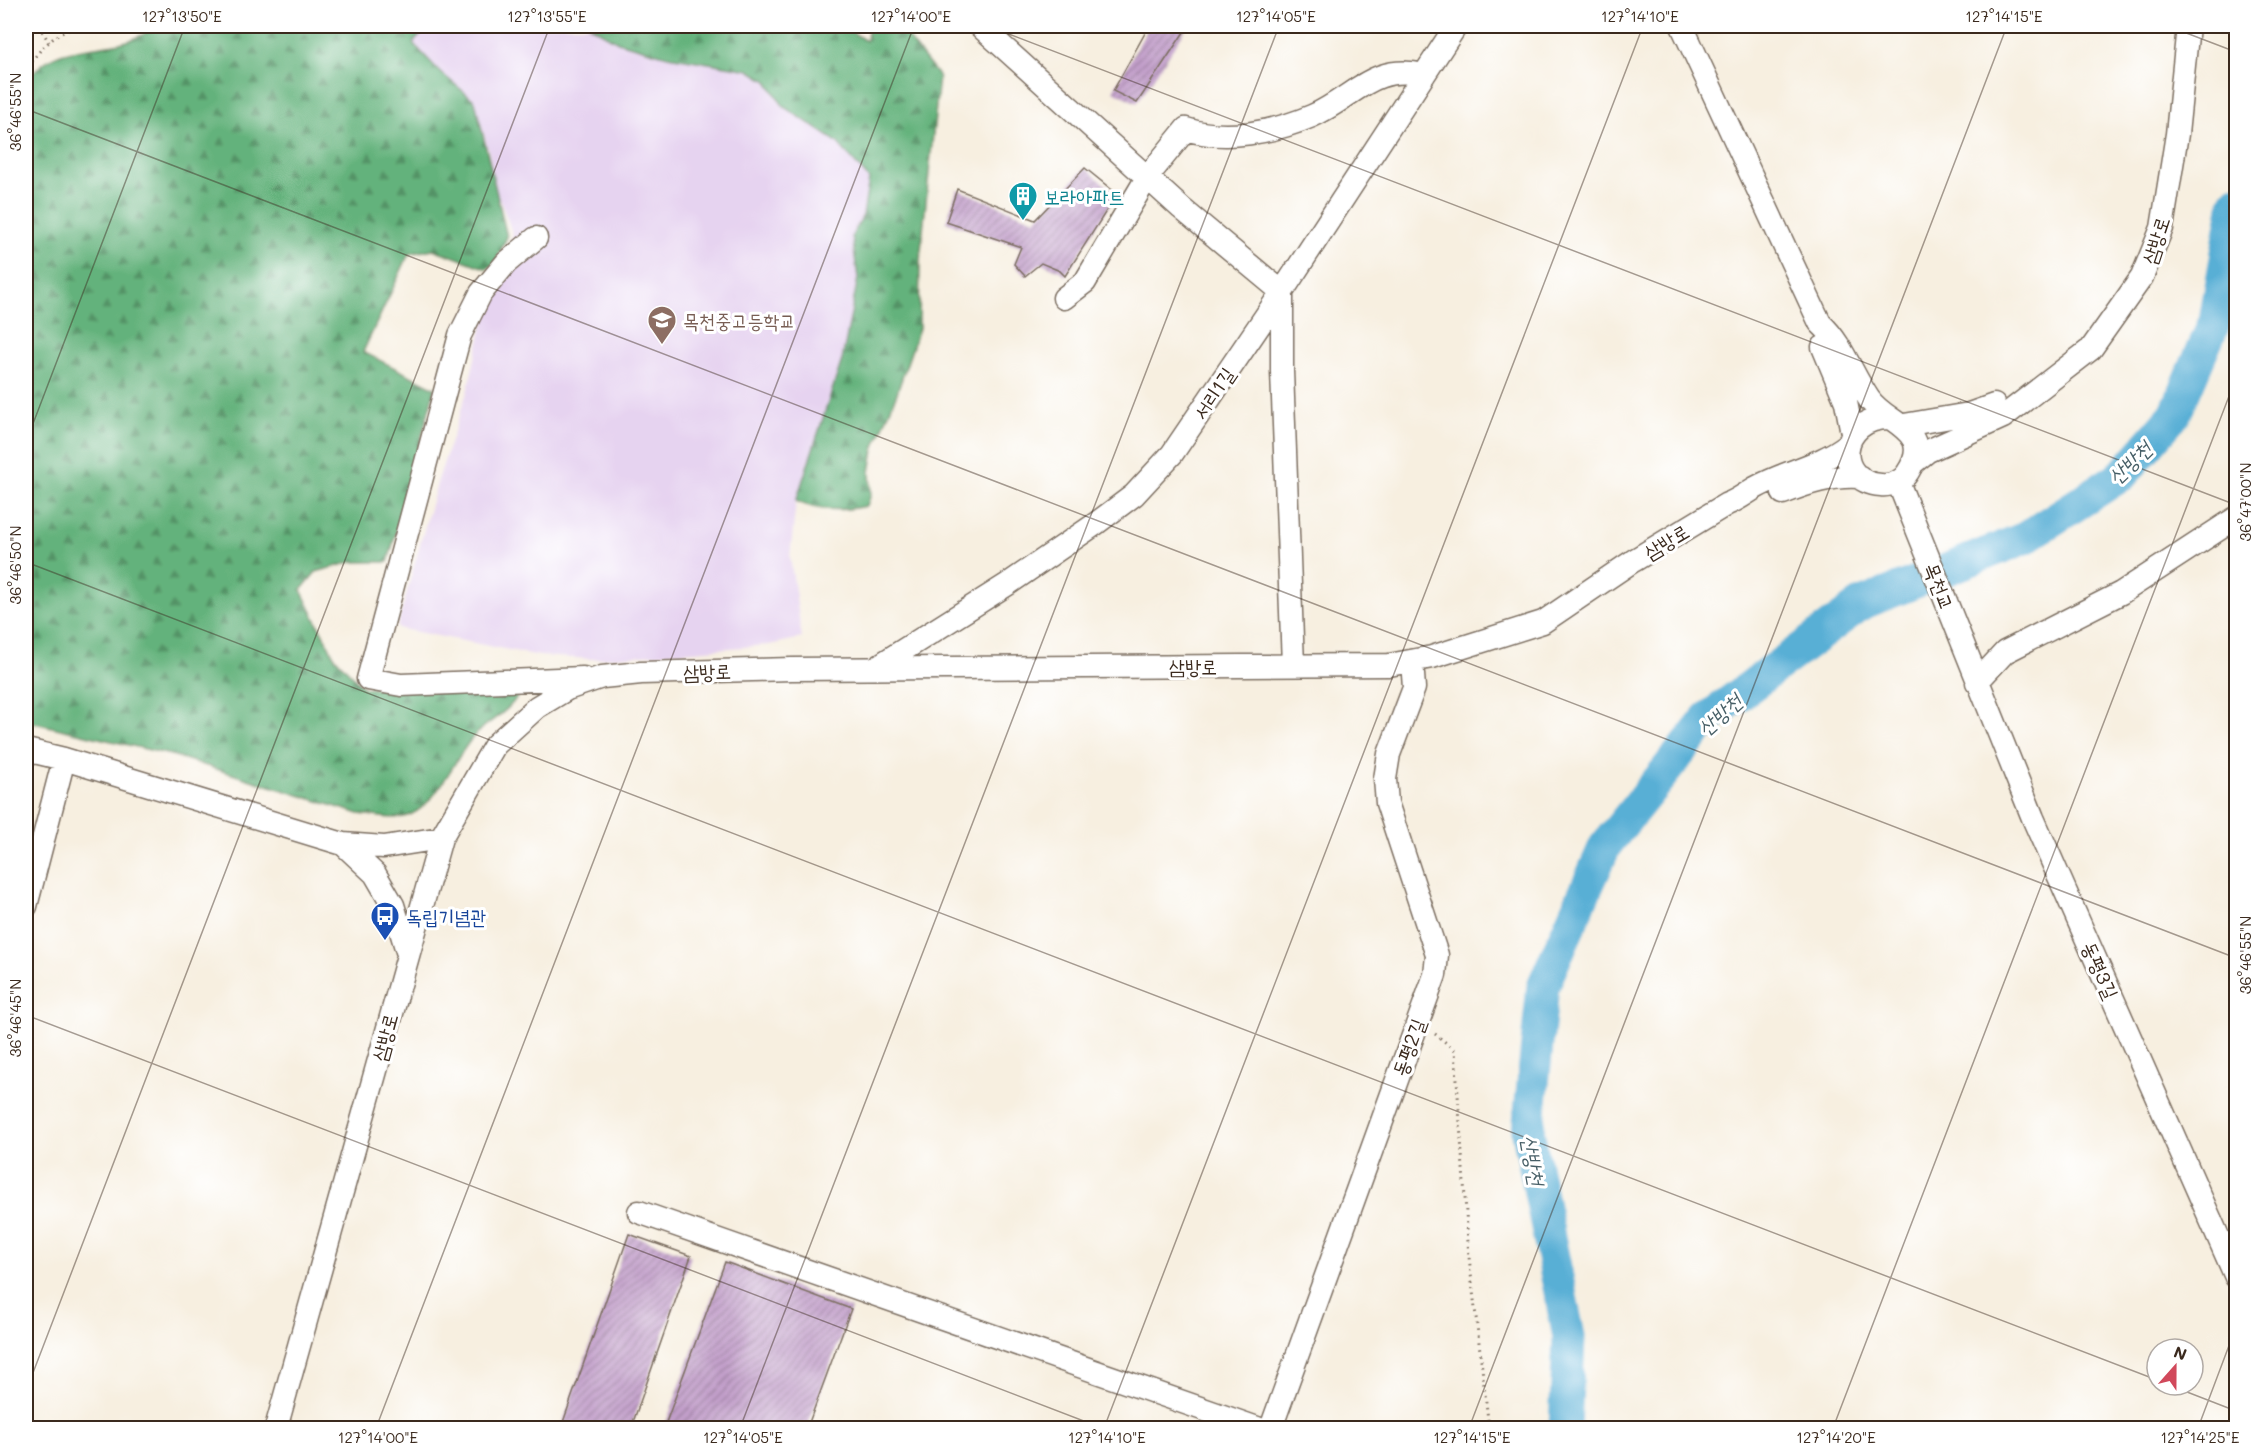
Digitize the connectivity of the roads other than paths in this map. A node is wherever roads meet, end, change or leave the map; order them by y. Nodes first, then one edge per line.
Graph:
1 (980, 26) edge
2 (1456, 26) edge
3 (1682, 26) edge
4 (2188, 26) edge
5 (1424, 75) junction
6 (1148, 176) junction
7 (536, 238) dead end
8 (1282, 292) junction
9 (1064, 298) dead end
10 (1820, 322) junction
11 (2019, 402) junction
12 (1897, 422) junction
13 (1850, 439) junction
14 (1913, 463) junction
15 (1860, 477) junction
16 (1898, 482) junction
17 (1742, 499) junction
18 (2236, 518) edge
19 (1412, 661) junction
20 (1293, 665) junction
21 (875, 668) junction
22 (1973, 672) junction
23 (602, 677) junction
24 (26, 750) edge
25 (64, 759) junction
26 (441, 838) junction
27 (343, 844) junction
28 (26, 906) edge
29 (407, 953) junction
30 (639, 1212) dead end
31 (2236, 1277) edge
32 (276, 1428) edge
33 (1257, 1428) edge
34 (1271, 1428) edge

1 - 6 street
2 - 5 street, 서리1길
3 - 10 street
4 - 11 street, 삼방로
5 - 6 street
5 - 8 street, 서리1길
6 - 8 street
6 - 9 street
7 - 23 street, 삼방로
8 - 20 street
8 - 21 street, 서리1길
10 - 12 street
10 - 13 street
11 - 12 street, 삼방로
11 - 14 street, 삼방로
12 - 13 street
12 - 14 street
13 - 15 street
13 - 17 street, 삼방로
14 - 16 street
15 - 16 street
15 - 17 street, 삼방로
16 - 22 street, 목천교
17 - 19 street, 삼방로
18 - 22 street
19 - 20 street, 삼방로
19 - 34 street, 동평2길
20 - 21 street, 삼방로
21 - 23 street, 삼방로
22 - 31 street, 동평3길
23 - 26 street, 삼방로
24 - 25 street
25 - 27 street
25 - 28 street
26 - 27 street
26 - 29 street, 삼방로
27 - 29 street
29 - 32 street, 삼방로
30 - 33 street

